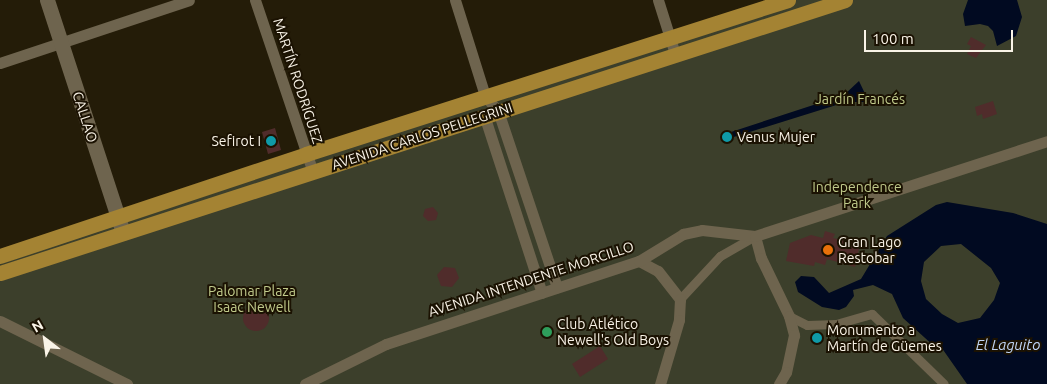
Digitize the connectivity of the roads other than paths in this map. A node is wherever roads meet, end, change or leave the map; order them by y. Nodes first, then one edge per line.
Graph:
1 (47, 0) edge
2 (189, 0) edge
3 (255, 0) edge
4 (456, 0) edge
5 (658, 0) edge
6 (788, 0) edge
7 (845, 0) edge
8 (669, 36) junction
9 (61, 42) junction
10 (675, 54) junction
11 (0, 63) edge
12 (484, 96) junction
13 (491, 113) junction
14 (1047, 135) edge
15 (1047, 141) edge
16 (1026, 146) junction
17 (306, 154) junction
18 (312, 172) junction
19 (118, 217) junction
20 (123, 233) junction
21 (755, 236) junction
22 (0, 256) edge
23 (639, 261) junction
24 (0, 273) edge
25 (557, 288) junction
26 (542, 293) junction
27 (680, 299) junction
28 (789, 316) junction
29 (0, 322) edge
30 (309, 382) edge
31 (127, 384) edge
32 (660, 384) edge
33 (779, 384) edge
34 (944, 384) edge

1 - 9 main road, CALLAO
2 - 9 street
3 - 17 street, MARTÍN RODRÍGUEZ
4 - 12 street
5 - 8 street
6 - 8 main road, AVENIDA CARLOS PELLEGRINI
7 - 10 main road, AVENIDA CARLOS PELLEGRINI
8 - 10 street
8 - 12 main road, AVENIDA CARLOS PELLEGRINI
9 - 11 street
9 - 19 main road, CALLAO
10 - 13 main road, AVENIDA CARLOS PELLEGRINI
12 - 13 street
12 - 17 main road, AVENIDA CARLOS PELLEGRINI
13 - 18 main road, AVENIDA CARLOS PELLEGRINI
13 - 25 street
13 - 26 street
14 - 16 street, AVENIDA INTENDENTE MORCILLO
15 - 16 street, AVENIDA INTENDENTE MORCILLO
16 - 21 street, AVENIDA INTENDENTE MORCILLO
17 - 18 street, MARTÍN RODRÍGUEZ
17 - 19 main road, AVENIDA CARLOS PELLEGRINI
18 - 20 main road, AVENIDA CARLOS PELLEGRINI
19 - 20 main road, CALLAO
19 - 22 main road, AVENIDA CARLOS PELLEGRINI
20 - 24 main road, AVENIDA CARLOS PELLEGRINI
21 - 23 street, AVENIDA INTENDENTE MORCILLO
21 - 27 street
21 - 28 street
23 - 25 street, AVENIDA INTENDENTE MORCILLO
23 - 27 street
25 - 26 street, AVENIDA INTENDENTE MORCILLO
26 - 30 street, AVENIDA INTENDENTE MORCILLO
27 - 32 street
28 - 33 street
28 - 34 street
29 - 31 street

